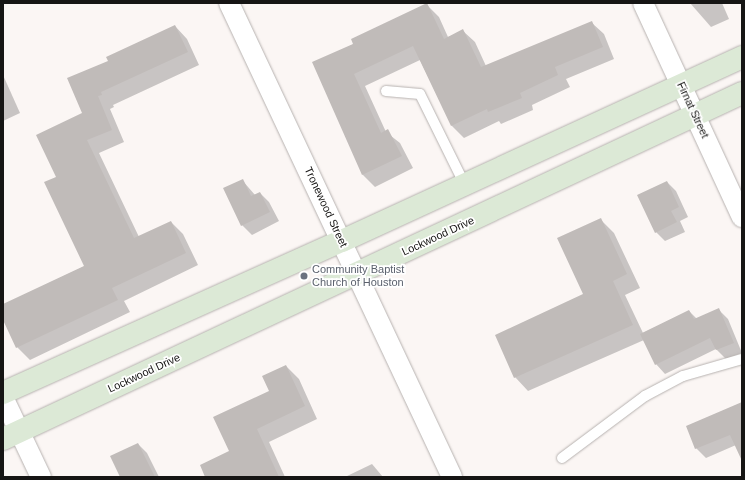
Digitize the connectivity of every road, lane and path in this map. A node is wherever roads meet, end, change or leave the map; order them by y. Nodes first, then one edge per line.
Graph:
1 (229, 3) edge
2 (642, 3) edge
3 (742, 57) edge
4 (681, 86) junction
5 (386, 91) dead end
6 (742, 93) edge
7 (695, 115) junction
8 (465, 185) junction
9 (742, 217) edge
10 (342, 241) junction
11 (357, 274) junction
12 (742, 359) edge
13 (3, 393) edge
14 (3, 397) edge
15 (11, 435) edge
16 (562, 458) dead end
17 (41, 477) edge
18 (452, 477) edge

1 - 10 street, Tronewood Street
2 - 4 street, Firnat Street
3 - 4 main road
4 - 7 street, Firnat Street
4 - 8 main road
5 - 8 lane
6 - 7 main road, Lockwood Drive
7 - 9 street, Firnat Street
7 - 11 main road, Lockwood Drive
8 - 10 main road
10 - 11 street, Tronewood Street
10 - 13 main road
11 - 15 main road, Lockwood Drive
11 - 18 street, Tronewood Street
12 - 16 lane
14 - 15 street
15 - 17 street

